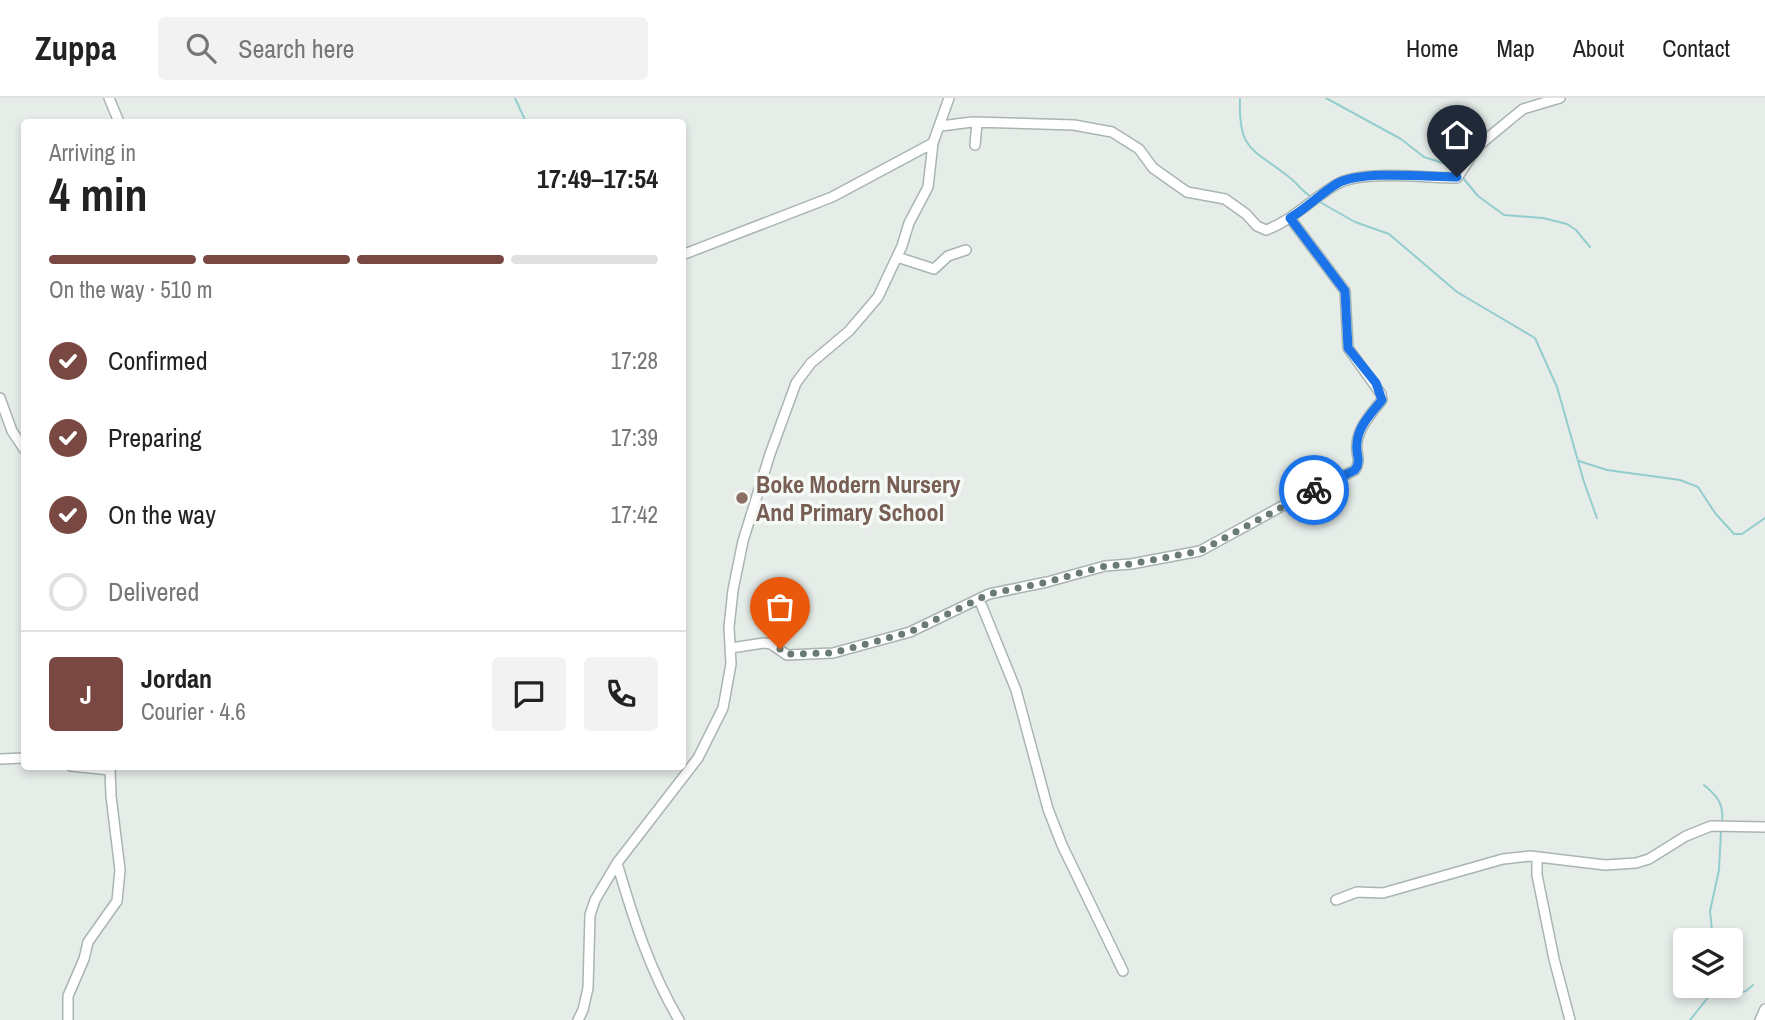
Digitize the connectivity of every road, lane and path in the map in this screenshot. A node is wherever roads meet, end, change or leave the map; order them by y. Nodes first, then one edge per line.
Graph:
1 (109, 98) edge
2 (949, 98) edge
3 (1560, 98) edge
4 (118, 119) edge
5 (977, 123) junction
6 (941, 125) junction
7 (933, 143) junction
8 (975, 145) dead end
9 (1290, 218) junction
10 (966, 250) dead end
11 (686, 253) edge
12 (898, 257) junction
13 (0, 398) edge
14 (21, 444) edge
15 (979, 599) junction
16 (731, 649) junction
17 (21, 758) edge
18 (0, 759) edge
19 (111, 770) edge
20 (1765, 827) edge
21 (1537, 857) junction
22 (617, 863) junction
23 (1336, 900) dead end
24 (1123, 971) dead end
25 (1765, 1009) edge
26 (68, 1020) edge
27 (578, 1020) edge
28 (680, 1020) edge
29 (1570, 1020) edge
30 (1760, 1020) edge

1 - 4 street
2 - 6 street
3 - 9 street
5 - 6 street
5 - 8 street
5 - 9 street
6 - 7 street
7 - 11 street
7 - 12 street
9 - 15 street
10 - 12 street
12 - 16 street
13 - 14 street
15 - 16 street
15 - 24 street
16 - 22 street
17 - 18 street
19 - 26 street
20 - 21 street
21 - 23 street
21 - 29 street
22 - 27 street
22 - 28 street
25 - 30 street

